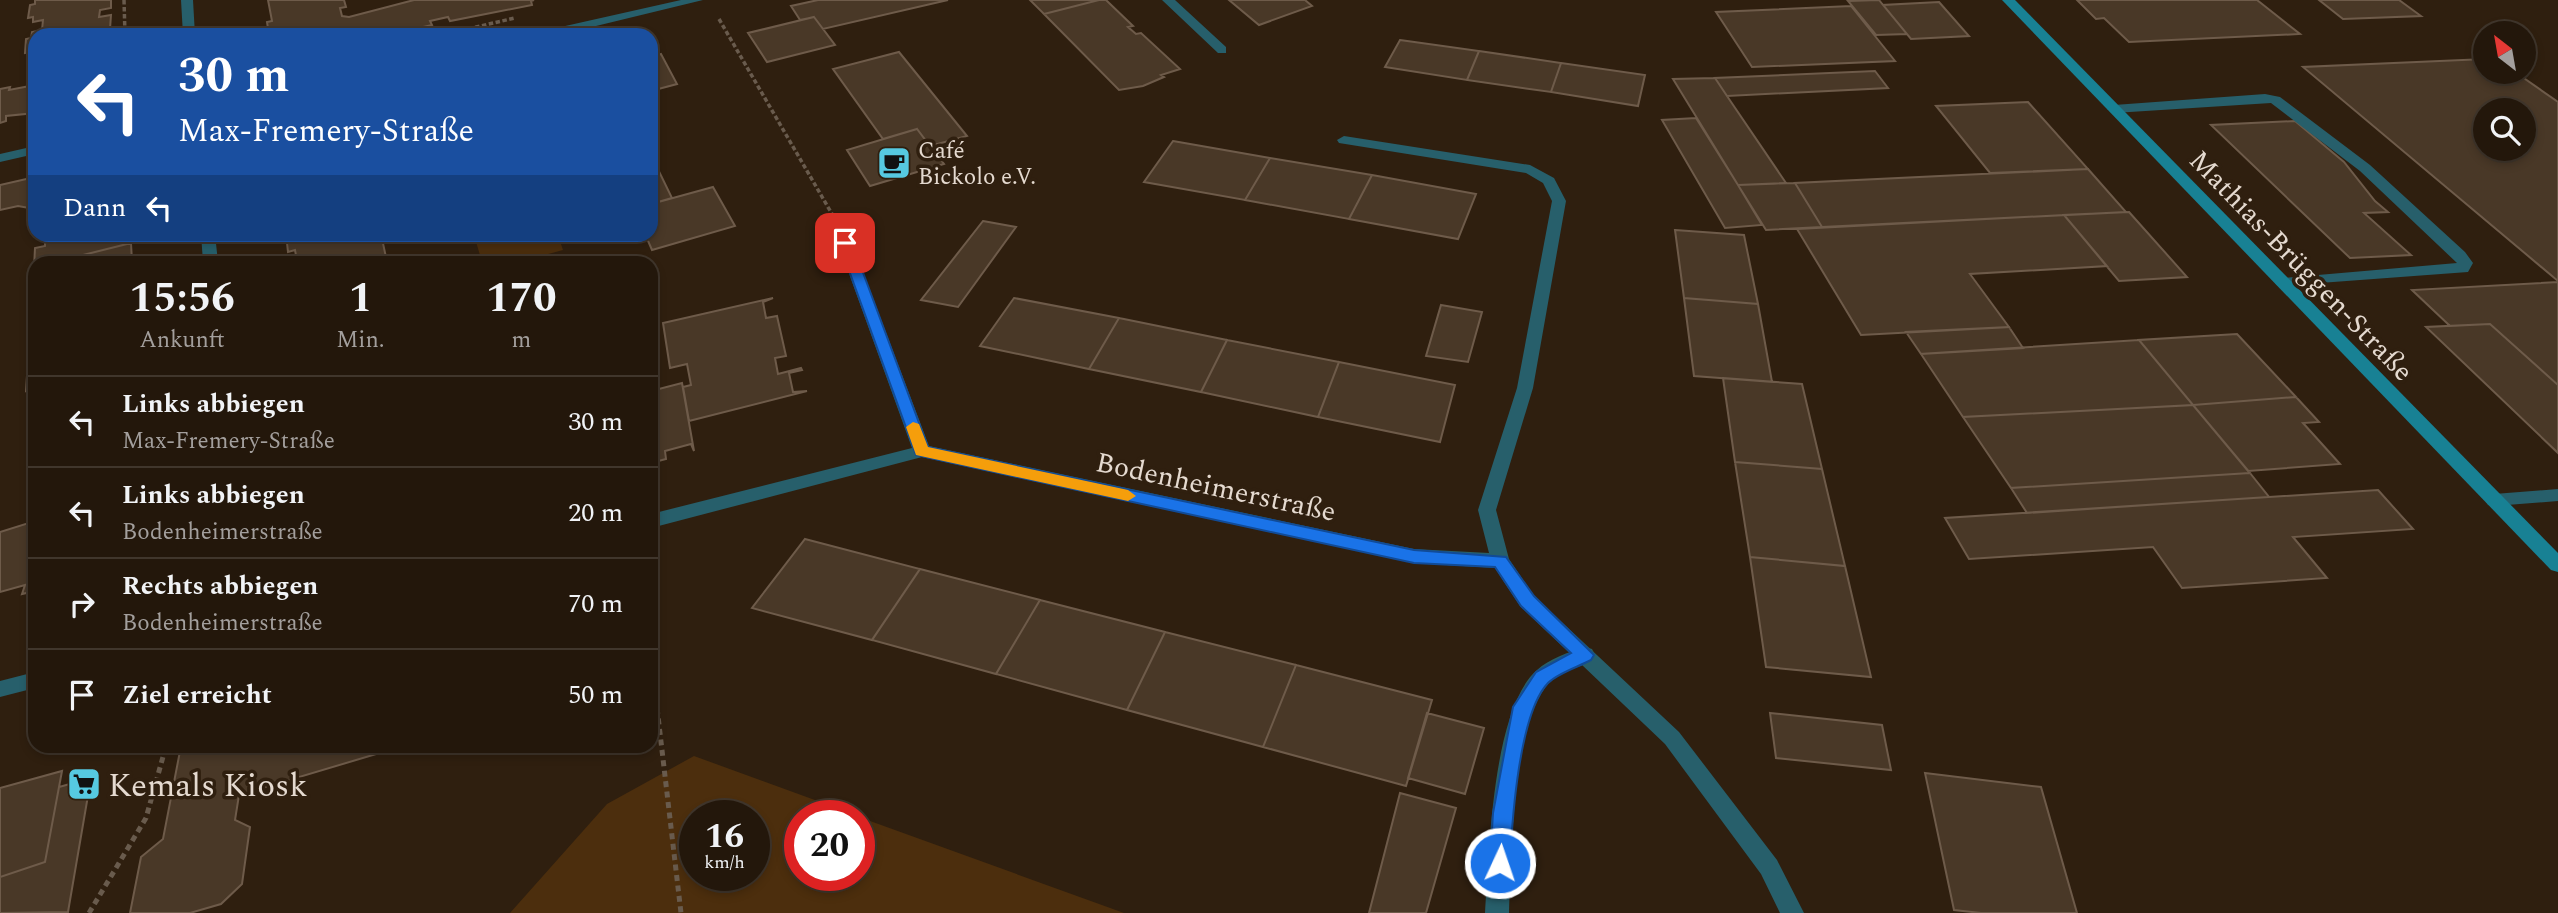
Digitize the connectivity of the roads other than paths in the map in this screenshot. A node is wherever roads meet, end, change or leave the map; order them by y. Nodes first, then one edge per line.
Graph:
1 (187, 0) edge
2 (697, 0) edge
3 (1168, 0) edge
4 (2008, 0) edge
5 (189, 28) edge
6 (574, 28) edge
7 (1222, 50) dead end
8 (2114, 109) junction
9 (1344, 140) dead end
10 (28, 152) edge
11 (0, 158) edge
12 (845, 243) road end
13 (2283, 283) junction
14 (922, 451) junction
15 (2558, 495) edge
16 (2494, 500) junction
17 (658, 519) edge
18 (1500, 561) junction
19 (2558, 565) edge
20 (1585, 655) junction
21 (28, 682) edge
22 (0, 689) edge
23 (1497, 913) edge
24 (1791, 913) edge

1 - 5 street
2 - 6 street
3 - 7 street
4 - 8 street, Mathias-Brüggen-Straße
8 - 13 street, Mathias-Brüggen-Straße
8 - 13 street
9 - 18 street
10 - 11 street
12 - 14 street
13 - 16 street, Mathias-Brüggen-Straße
14 - 17 street, Bodenheimerstraße
14 - 18 street, Bodenheimerstraße
15 - 16 street
16 - 19 street, Mathias-Brüggen-Straße
18 - 20 street
20 - 23 street
20 - 24 street
21 - 22 street

